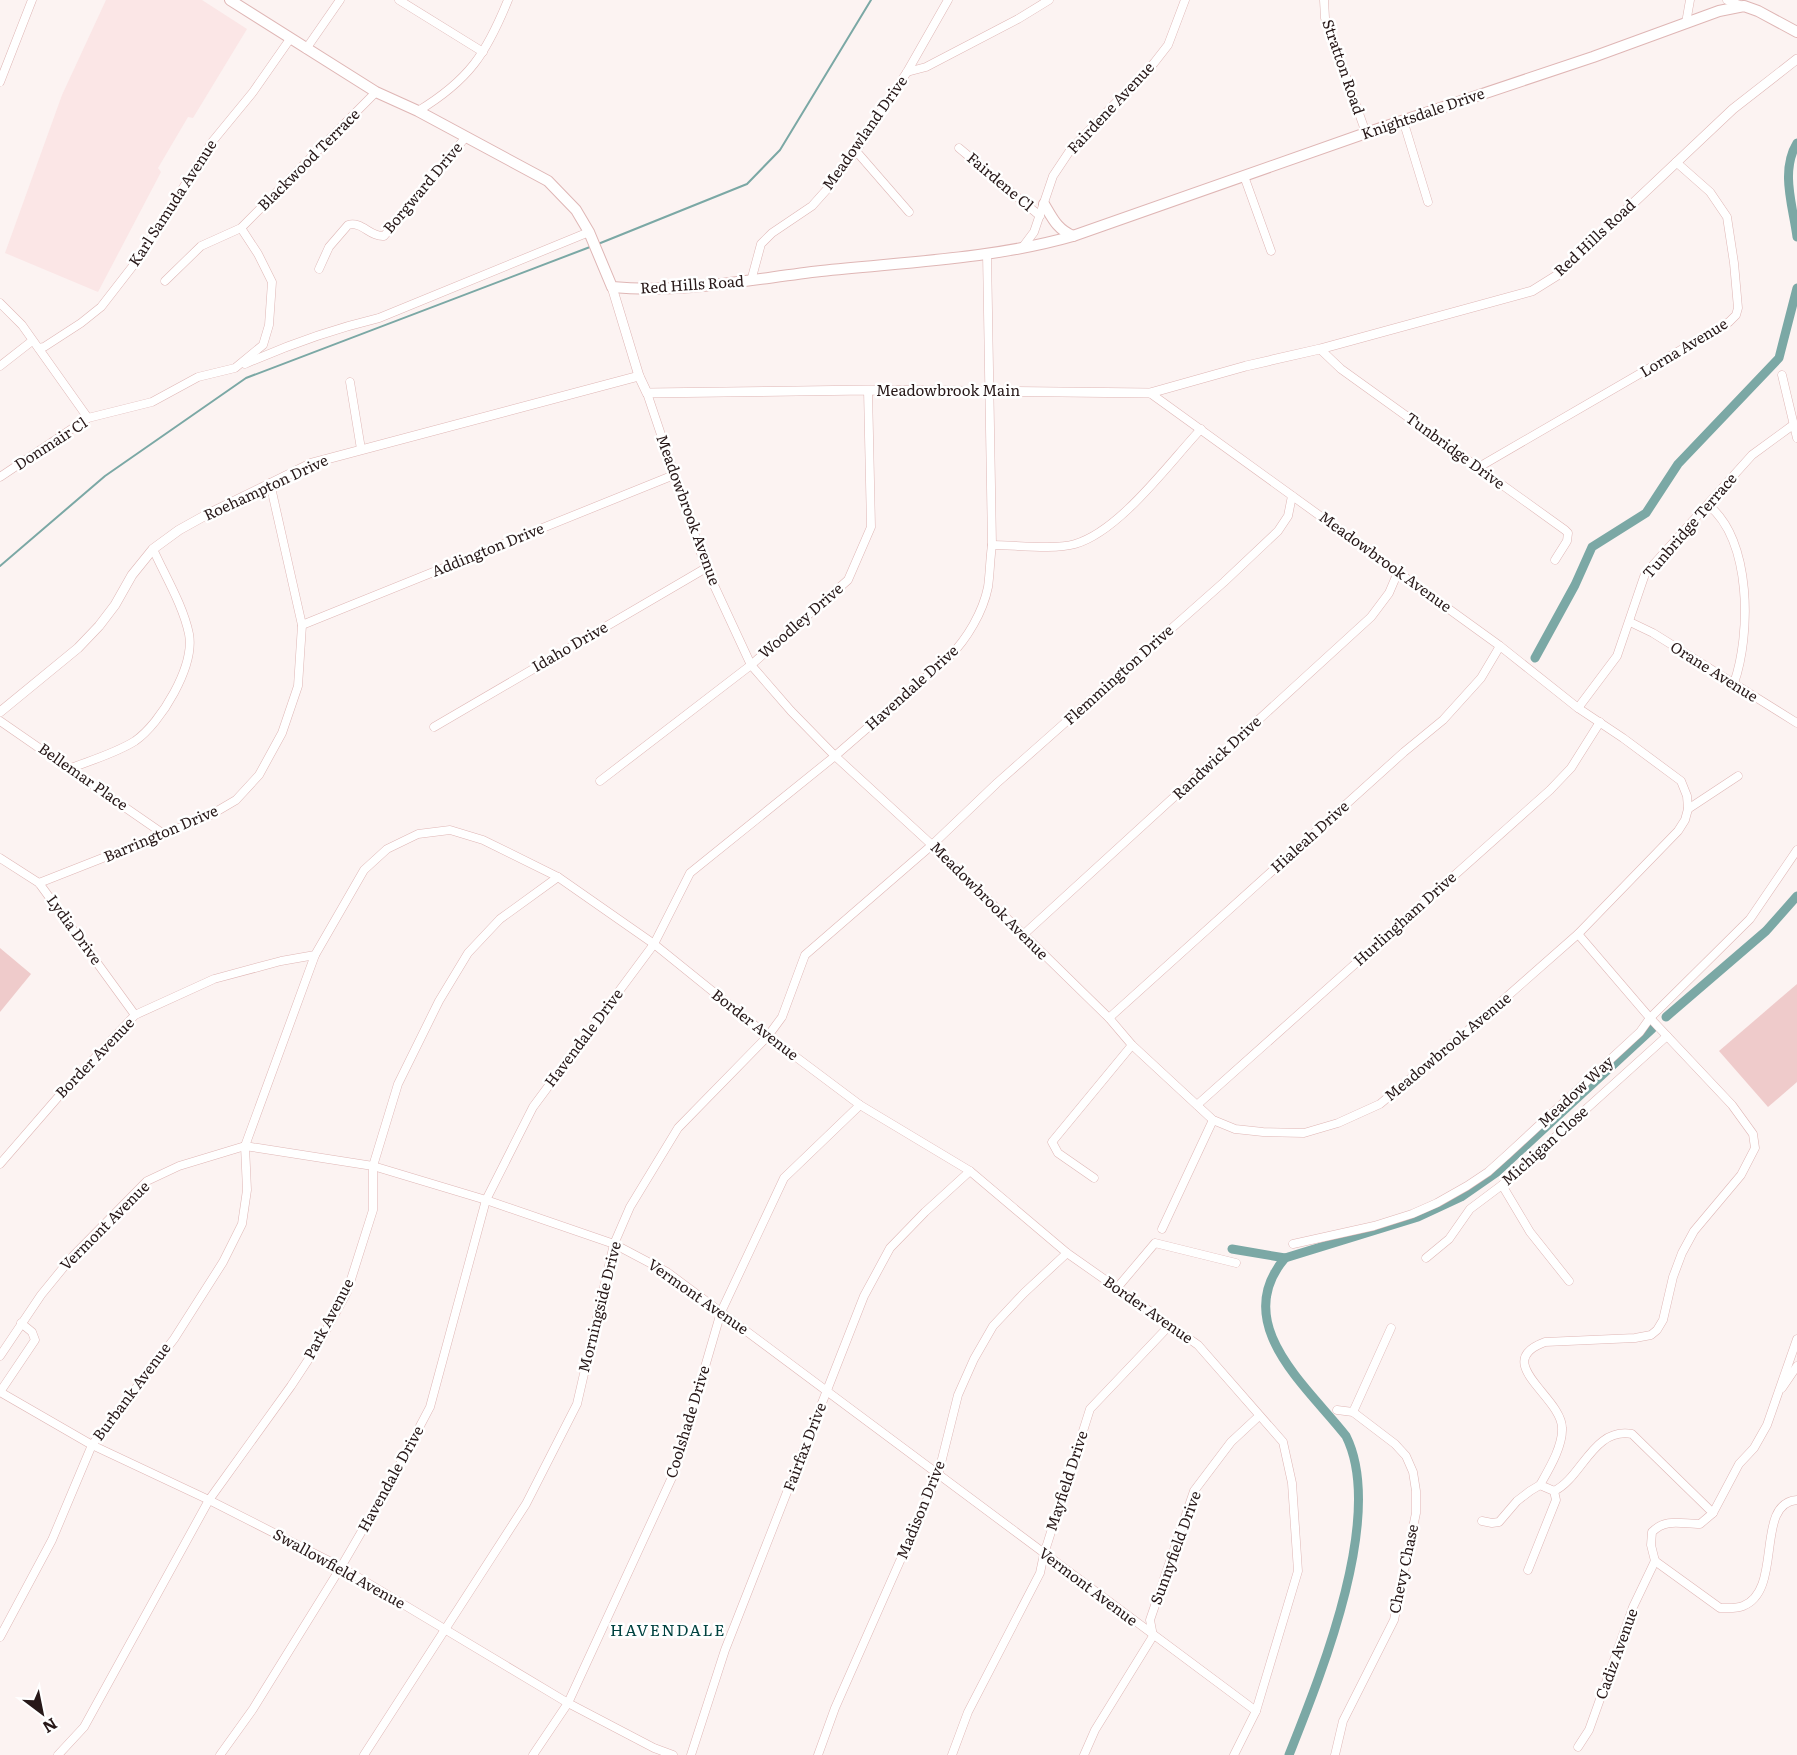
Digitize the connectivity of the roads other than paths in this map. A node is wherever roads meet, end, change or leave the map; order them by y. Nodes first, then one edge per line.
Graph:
1 (32, 0) edge
2 (230, 0) edge
3 (340, 0) edge
4 (399, 0) edge
5 (508, 0) edge
6 (948, 0) edge
7 (1049, 0) edge
8 (1185, 0) edge
9 (1324, 0) edge
10 (1690, 0) edge
11 (1727, 0) edge
12 (1744, 6) junction
13 (1686, 23) junction
14 (1797, 32) edge
15 (290, 39) junction
16 (306, 49) junction
17 (483, 52) junction
18 (1797, 59) edge
19 (907, 72) junction
20 (0, 82) edge
21 (376, 92) junction
22 (418, 111) junction
23 (1403, 120) junction
24 (1366, 133) junction
25 (465, 138) junction
26 (959, 148) dead end
27 (856, 151) junction
28 (1676, 162) junction
29 (1244, 176) junction
30 (1428, 202) dead end
31 (1044, 204) junction
32 (909, 212) dead end
33 (1040, 216) junction
34 (241, 228) junction
35 (589, 233) junction
36 (1074, 236) junction
37 (1046, 244) joint
38 (1022, 248) junction
39 (1271, 251) dead end
40 (987, 253) junction
41 (319, 269) dead end
42 (165, 281) dead end
43 (751, 281) junction
44 (612, 287) junction
45 (0, 303) edge
46 (32, 341) junction
47 (39, 348) junction
48 (1320, 349) junction
49 (0, 366) edge
50 (1246, 366) joint
51 (235, 368) junction
52 (1782, 375) dead end
53 (639, 376) junction
54 (350, 382) dead end
55 (868, 390) junction
56 (990, 391) junction
57 (646, 393) junction
58 (1150, 393) junction
59 (88, 418) junction
60 (1793, 425) junction
61 (1201, 429) junction
62 (1797, 438) edge
63 (361, 448) junction
64 (1479, 467) junction
65 (674, 475) junction
66 (0, 477) edge
67 (270, 483) junction
68 (1292, 496) junction
69 (1708, 505) junction
70 (992, 544) junction
71 (153, 549) junction
72 (1555, 560) dead end
73 (706, 568) junction
74 (1398, 572) junction
75 (1630, 622) junction
76 (302, 625) junction
77 (1500, 646) junction
78 (751, 665) junction
79 (1734, 683) junction
80 (1578, 708) junction
81 (0, 712) edge
82 (0, 721) edge
83 (1600, 722) junction
84 (1797, 723) edge
85 (434, 727) dead end
86 (835, 756) junction
87 (71, 768) junction
88 (1738, 776) dead end
89 (600, 781) dead end
90 (1688, 809) junction
91 (165, 835) junction
92 (932, 845) junction
93 (1797, 850) edge
94 (0, 858) edge
95 (558, 877) junction
96 (39, 883) junction
97 (1578, 934) junction
98 (1023, 935) junction
99 (654, 944) junction
100 (315, 955) junction
101 (135, 1015) junction
102 (1109, 1018) junction
103 (1650, 1018) junction
104 (768, 1036) junction
105 (1666, 1036) junction
106 (1132, 1045) junction
107 (860, 1105) junction
108 (1197, 1105) junction
109 (1213, 1120) junction
110 (245, 1146) junction
111 (0, 1164) edge
112 (373, 1166) junction
113 (970, 1171) junction
114 (1094, 1178) dead end
115 (1502, 1185) junction
116 (486, 1200) junction
117 (1162, 1228) dead end
118 (614, 1244) junction
119 (1293, 1244) dead end
120 (1067, 1253) junction
121 (1426, 1258) dead end
122 (1236, 1263) dead end
123 (1569, 1281) dead end
124 (1117, 1288) junction
125 (721, 1312) junction
126 (21, 1323) junction
127 (1169, 1326) junction
128 (1391, 1328) dead end
129 (1797, 1339) edge
130 (0, 1356) edge
131 (1797, 1366) edge
132 (827, 1391) junction
133 (0, 1392) edge
134 (1778, 1394) junction
135 (1337, 1410) dead end
136 (1353, 1413) junction
137 (1259, 1416) junction
138 (92, 1445) junction
139 (938, 1475) junction
140 (1540, 1485) junction
141 (1554, 1491) junction
142 (209, 1500) junction
143 (1797, 1500) edge
144 (1713, 1513) junction
145 (1482, 1521) dead end
146 (1044, 1554) junction
147 (1655, 1561) junction
148 (341, 1567) junction
149 (1528, 1570) dead end
150 (445, 1629) junction
151 (1153, 1636) junction
152 (0, 1637) edge
153 (568, 1703) junction
154 (1256, 1711) junction
155 (1578, 1747) dead end
156 (58, 1755) edge
157 (220, 1755) edge
158 (364, 1755) edge
159 (533, 1755) edge
160 (673, 1755) edge
161 (691, 1755) edge
162 (818, 1755) edge
163 (952, 1755) edge
164 (1084, 1755) edge
165 (1234, 1755) edge
166 (1335, 1755) edge

1 - 20 street
2 - 15 main road
3 - 16 street
4 - 17 street
5 - 17 street
6 - 19 street, Meadowland Drive
7 - 19 street
8 - 31 street, Fairdene Avenue
9 - 24 street, Stratton Road
10 - 13 street
11 - 12 street
12 - 13 main road, Knightsdale Drive
12 - 14 main road
13 - 23 main road, Knightsdale Drive
15 - 16 main road
15 - 47 street, Karl Samuda Avenue
16 - 21 main road
17 - 22 street
18 - 28 street, Red Hills Road
19 - 27 street, Meadowland Drive
21 - 22 main road
21 - 34 street, Blackwood Terrace
22 - 25 main road
23 - 24 main road, Knightsdale Drive
23 - 30 street
24 - 29 main road, Knightsdale Drive
25 - 35 main road
25 - 41 street, Borgward Drive
26 - 33 street, Fairdene Cl
27 - 32 street
27 - 43 street, Meadowland Drive
28 - 48 street, Red Hills Road
28 - 64 street, Lorna Avenue
29 - 36 main road, Knightsdale Drive
29 - 39 street
31 - 33 street, Fairdene Avenue
31 - 36 main road
33 - 38 street, Fairdene Avenue
34 - 42 street
34 - 51 street, Donmair Cl
35 - 44 main road
35 - 51 street
36 - 37 main road, Knightsdale Drive
37 - 38 main road, Red Hills Road
38 - 40 main road, Red Hills Road
40 - 43 main road, Red Hills Road
40 - 56 street, Havendale Drive
43 - 44 main road, Red Hills Road
44 - 53 street, Meadowbrook Avenue
45 - 46 street
46 - 47 street
46 - 49 street
47 - 59 street
48 - 50 street, Red Hills Road
48 - 64 street, Tunbridge Drive
50 - 58 street, Meadowbrook Main
51 - 59 street, Donmair Cl
52 - 60 street
53 - 57 street, Meadowbrook Avenue
53 - 63 street, Roehampton Drive
54 - 63 street
55 - 56 street, Meadowbrook Main
55 - 57 street, Meadowbrook Main
55 - 78 street, Woodley Drive
56 - 58 street, Meadowbrook Main
56 - 70 street, Havendale Drive
57 - 65 street, Meadowbrook Avenue
58 - 61 street, Meadowbrook Avenue
59 - 66 street, Donmair Cl
60 - 62 street
60 - 69 street, Tunbridge Terrace
61 - 68 street, Meadowbrook Avenue
61 - 70 street
63 - 67 street, Roehampton Drive
64 - 72 street, Tunbridge Drive
65 - 73 street, Meadowbrook Avenue
65 - 76 street, Addington Drive
67 - 71 street, Roehampton Drive
67 - 76 street, Barrington Drive
68 - 74 street, Meadowbrook Avenue
68 - 92 street, Flemmington Drive
69 - 75 street, Tunbridge Terrace
69 - 79 street
70 - 86 street, Havendale Drive
71 - 81 street, Roehampton Drive
71 - 87 street
73 - 78 street, Meadowbrook Avenue
73 - 85 street, Idaho Drive
74 - 77 street, Meadowbrook Avenue
74 - 98 street, Randwick Drive
75 - 79 street, Orane Avenue
75 - 80 street, Tunbridge Terrace
76 - 91 street, Barrington Drive
77 - 80 street, Meadowbrook Avenue
77 - 102 street, Hialeah Drive
78 - 86 street, Meadowbrook Avenue
78 - 89 street, Woodley Drive
79 - 84 street, Orane Avenue
80 - 83 street, Meadowbrook Avenue
82 - 87 street, Bellemar Place
83 - 90 street, Meadowbrook Avenue
83 - 108 street, Hurlingham Drive
86 - 92 street, Meadowbrook Avenue
86 - 99 street, Havendale Drive
87 - 91 street, Bellemar Place
88 - 90 street
90 - 97 street, Meadowbrook Avenue
91 - 96 street, Barrington Drive
92 - 98 street, Meadowbrook Avenue
92 - 104 street, Morningside Drive
93 - 103 street, Meadow Way
94 - 96 street, Lydia Drive
95 - 99 street, Border Avenue
95 - 100 street, Border Avenue
95 - 112 street, Park Avenue
96 - 101 street, Lydia Drive
97 - 103 street
97 - 109 street, Meadowbrook Avenue
98 - 102 street, Meadowbrook Avenue
99 - 104 street, Border Avenue
99 - 116 street, Havendale Drive
100 - 101 street, Border Avenue
100 - 110 street
101 - 111 street, Border Avenue
102 - 106 street, Meadowbrook Avenue
103 - 105 street
103 - 119 street, Meadow Way
104 - 107 street, Border Avenue
104 - 118 street, Morningside Drive
105 - 115 street, Michigan Close
105 - 140 street
106 - 108 street, Meadowbrook Avenue
106 - 114 street
107 - 113 street, Border Avenue
107 - 125 street, Coolshade Drive
108 - 109 street, Meadowbrook Avenue
109 - 117 street
110 - 112 street, Vermont Avenue
110 - 126 street, Vermont Avenue
110 - 138 street, Burbank Avenue
112 - 116 street, Vermont Avenue
112 - 142 street, Park Avenue
113 - 120 street, Border Avenue
113 - 132 street, Fairfax Drive
115 - 121 street, Michigan Close
115 - 123 street
116 - 118 street, Vermont Avenue
116 - 148 street, Havendale Drive
118 - 125 street, Vermont Avenue
118 - 150 street, Morningside Drive
120 - 124 street, Border Avenue
120 - 139 street, Madison Drive
122 - 124 street
124 - 127 street, Border Avenue
125 - 132 street, Vermont Avenue
125 - 153 street, Coolshade Drive
126 - 130 street, Vermont Avenue
126 - 133 street
127 - 137 street, Border Avenue
127 - 146 street, Mayfield Drive
128 - 136 street
129 - 134 street
131 - 134 street
132 - 139 street, Vermont Avenue
132 - 161 street, Fairfax Drive
133 - 138 street, Swallowfield Avenue
134 - 144 street
135 - 136 street, Chevy Chase
136 - 166 street, Chevy Chase
137 - 151 street, Sunnyfield Drive
137 - 154 street, Border Avenue
138 - 142 street, Swallowfield Avenue
138 - 152 street, Burbank Avenue
139 - 146 street, Vermont Avenue
139 - 162 street, Madison Drive
140 - 141 street
140 - 145 street
141 - 144 street
141 - 149 street
142 - 148 street, Swallowfield Avenue
142 - 156 street, Park Avenue
143 - 147 street
144 - 147 street
146 - 151 street, Vermont Avenue
146 - 163 street, Mayfield Drive
147 - 155 street, Cadiz Avenue
148 - 150 street, Swallowfield Avenue
148 - 157 street, Havendale Drive
150 - 153 street, Swallowfield Avenue
150 - 158 street, Morningside Drive
151 - 154 street, Vermont Avenue
151 - 164 street, Sunnyfield Drive
153 - 159 street, Coolshade Drive
153 - 160 street, Swallowfield Avenue
154 - 165 street

